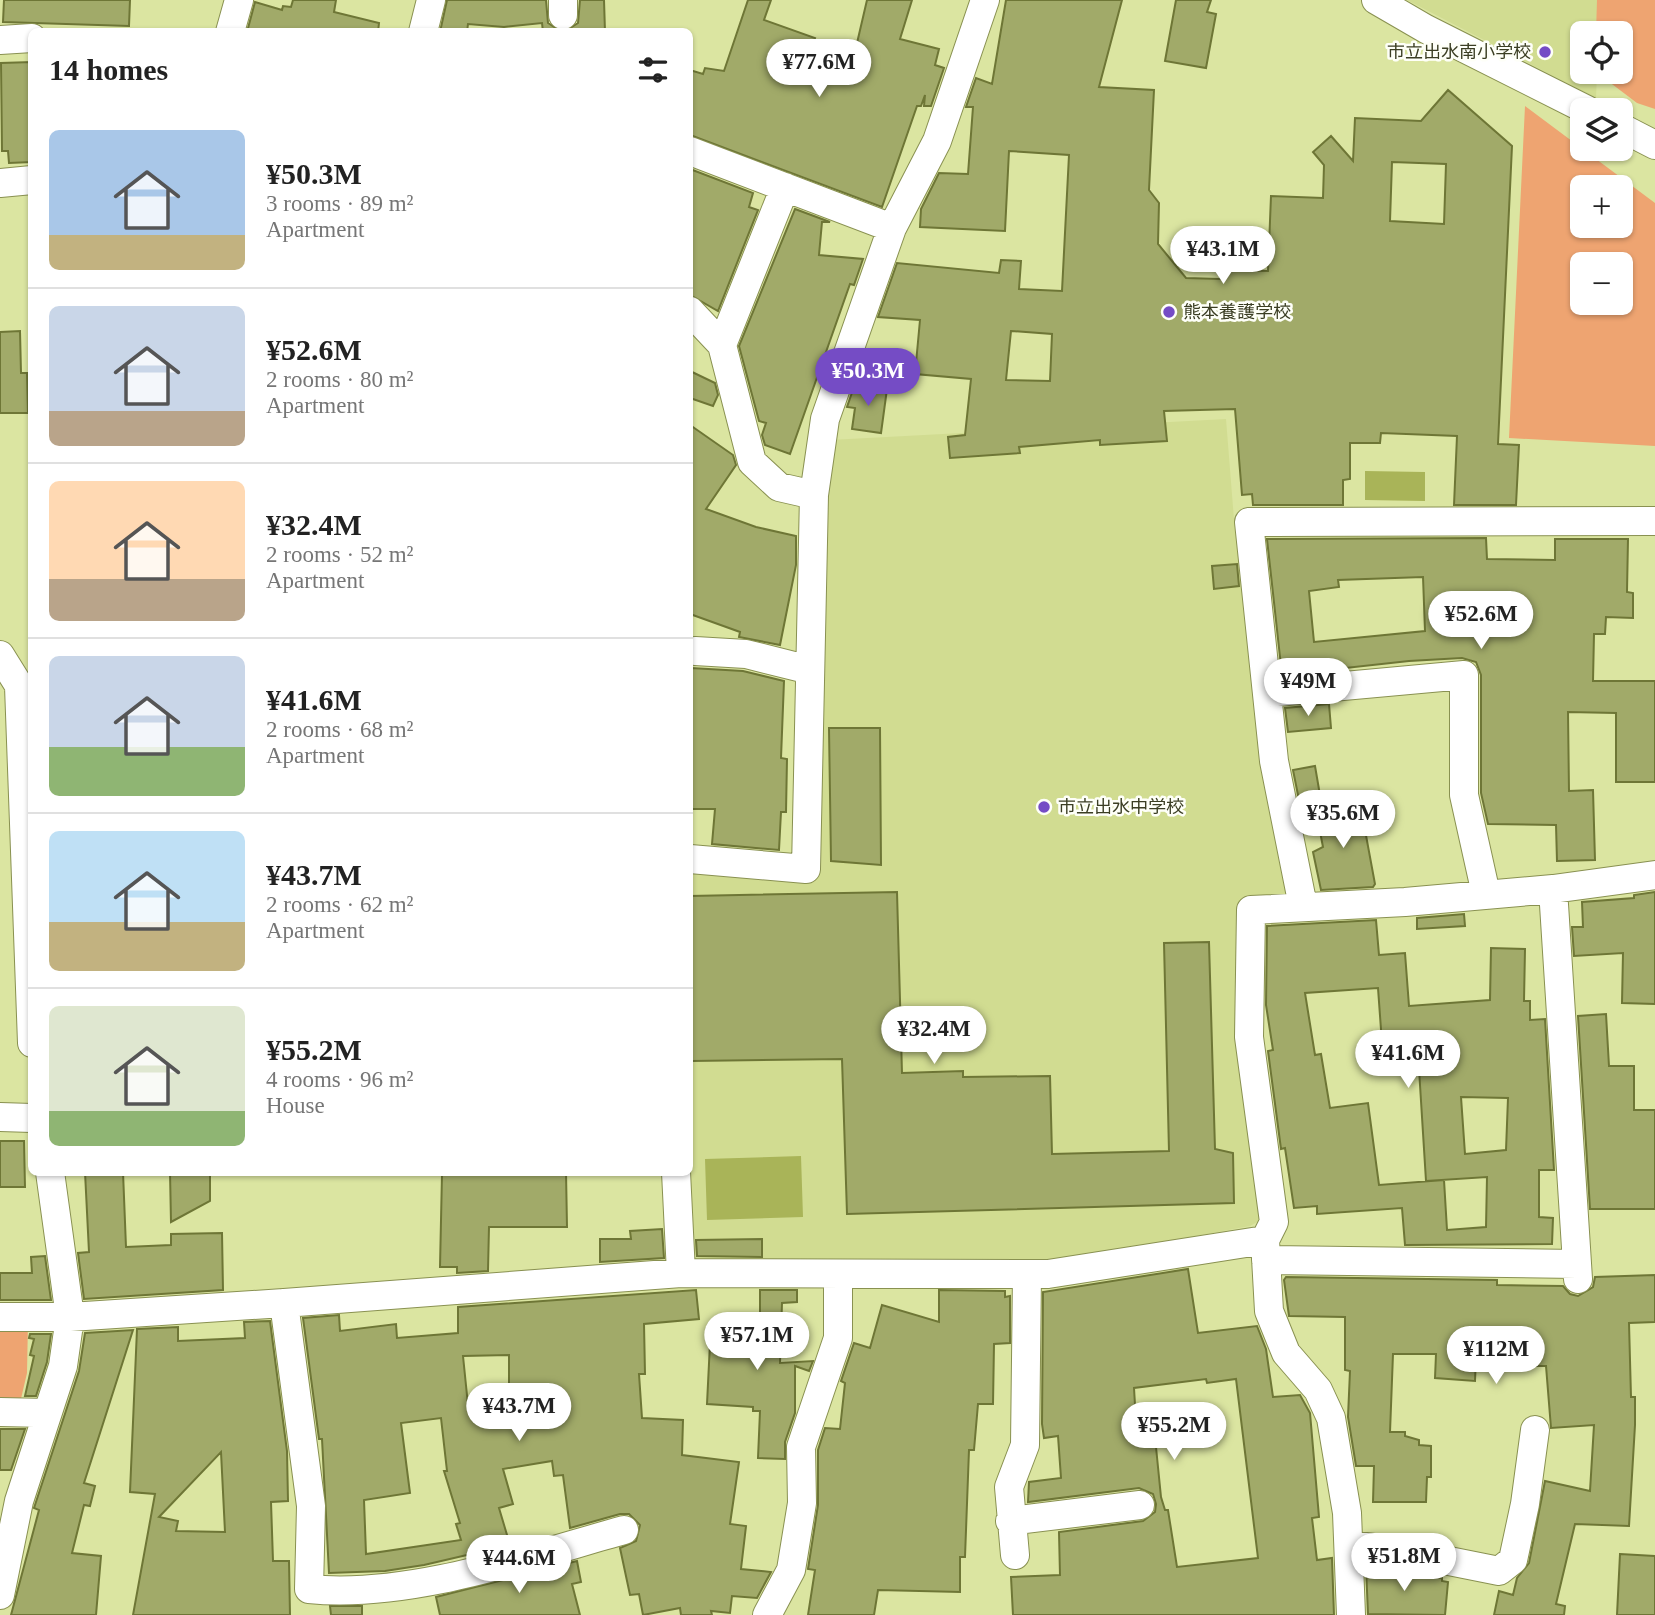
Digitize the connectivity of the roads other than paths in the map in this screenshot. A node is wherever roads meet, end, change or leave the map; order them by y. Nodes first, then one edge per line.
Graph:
1 (239, 0) edge
2 (431, 0) edge
3 (985, 0) edge
4 (1376, 0) edge
5 (231, 28) edge
6 (425, 28) edge
7 (28, 38) edge
8 (0, 40) edge
9 (1570, 101) edge
10 (1633, 134) edge
11 (1655, 145) edge
12 (693, 152) edge
13 (28, 180) edge
14 (0, 183) edge
15 (785, 187) junction
16 (892, 229) junction
17 (693, 314) edge
18 (722, 345) junction
19 (814, 495) junction
20 (1655, 521) edge
21 (695, 651) dead end
22 (0, 655) edge
23 (810, 670) junction
24 (1267, 693) junction
25 (25, 695) edge
26 (28, 844) edge
27 (693, 859) edge
28 (1655, 875) edge
29 (1553, 888) junction
30 (1486, 894) junction
31 (1303, 906) junction
32 (0, 1116) edge
33 (28, 1118) edge
34 (51, 1176) edge
35 (676, 1176) edge
36 (1265, 1250) junction
37 (681, 1273) junction
38 (838, 1273) junction
39 (1027, 1274) junction
40 (285, 1303) junction
41 (0, 1317) edge
42 (70, 1317) junction
43 (0, 1412) edge
44 (47, 1413) junction
45 (1535, 1430) dead end
46 (1140, 1505) dead end
47 (1010, 1521) junction
48 (624, 1530) dead end
49 (1349, 1545) junction
50 (1015, 1555) dead end
51 (0, 1595) edge
52 (766, 1615) edge
53 (1351, 1615) edge

1 - 5 street
2 - 6 street
3 - 16 street
4 - 9 street
7 - 8 street
10 - 11 street
12 - 15 street
13 - 14 street
15 - 16 street
15 - 18 street
16 - 19 street
17 - 18 street
18 - 19 street
19 - 23 street
20 - 24 street
21 - 23 street
22 - 25 street
23 - 27 street
24 - 30 street
24 - 31 street
25 - 26 street
28 - 29 street
29 - 30 street
29 - 36 street
30 - 31 street
31 - 36 street
32 - 33 street
34 - 42 street
35 - 37 street
36 - 39 street
36 - 49 street
37 - 38 street
37 - 40 street
38 - 39 street
38 - 52 street
39 - 47 street
40 - 42 street
40 - 48 street
41 - 42 street
42 - 44 street
43 - 44 street
44 - 51 street
45 - 49 street
46 - 47 street
47 - 50 street
49 - 53 street

